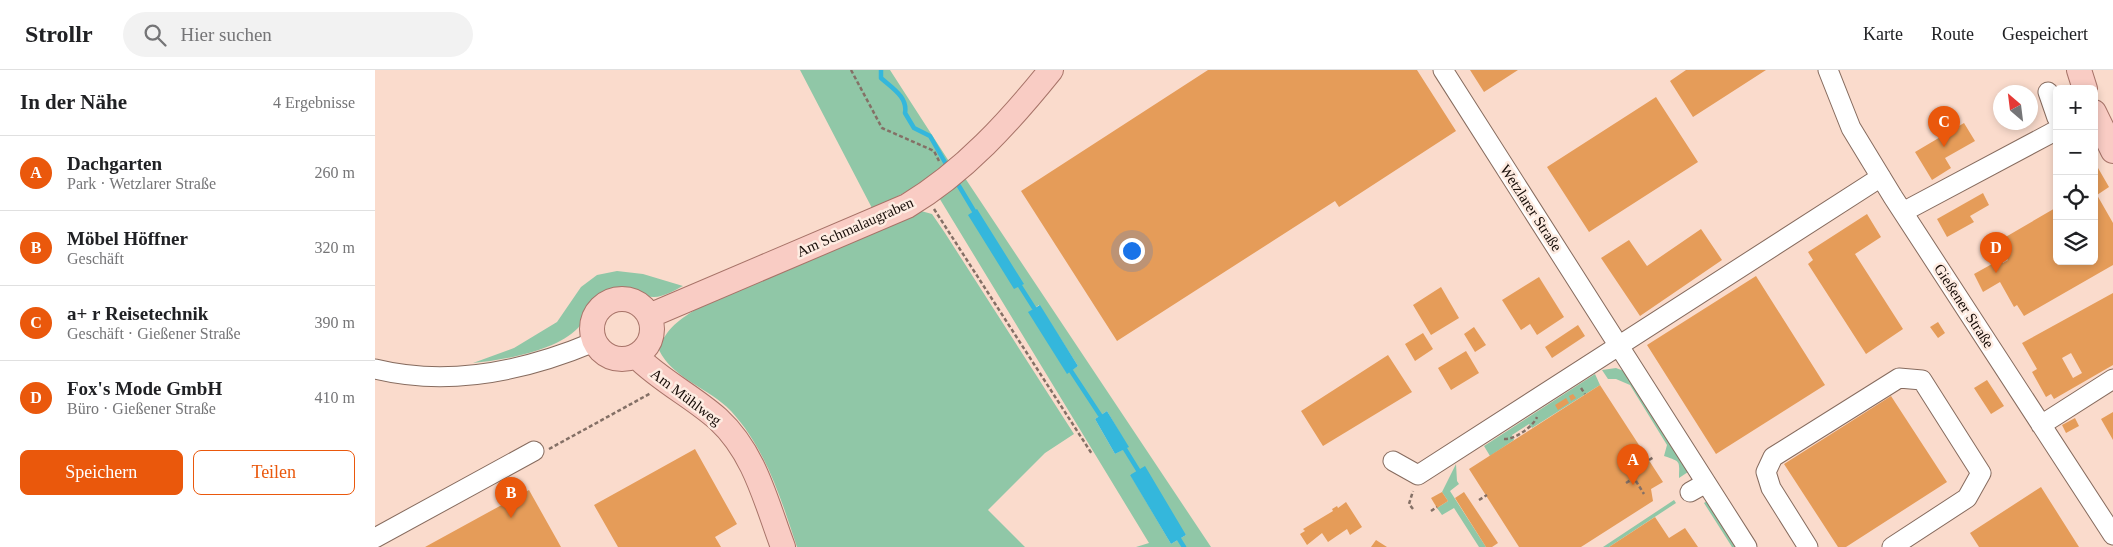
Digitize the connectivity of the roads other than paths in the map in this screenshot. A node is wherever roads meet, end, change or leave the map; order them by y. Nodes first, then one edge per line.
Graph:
1 (1051, 70) edge
2 (1443, 70) edge
3 (1828, 70) edge
4 (2079, 70) edge
5 (2084, 85) edge
6 (2048, 92) dead end
7 (2053, 106) edge
8 (2098, 120) edge
9 (2053, 132) edge
10 (2113, 151) edge
11 (1881, 177) junction
12 (1903, 212) junction
13 (649, 316) junction
14 (594, 342) junction
15 (1619, 346) junction
16 (636, 356) junction
17 (375, 369) edge
18 (2113, 379) edge
19 (2041, 425) junction
20 (538, 453) road end
21 (1393, 461) dead end
22 (2113, 535) edge
23 (375, 538) edge
24 (783, 547) edge
25 (1747, 547) edge
26 (1808, 547) edge
27 (1892, 547) edge

1 - 13 main road, Am Schmalaugraben
2 - 15 street, Wetzlarer Straße
3 - 11 street, Gießener Straße
4 - 5 main road
6 - 7 street
8 - 10 main road
9 - 12 street
11 - 12 street, Gießener Straße
11 - 15 street
12 - 19 street, Gießener Straße
13 - 14 main road
13 - 16 main road
14 - 16 main road
14 - 17 street
15 - 21 street
15 - 25 street, Wetzlarer Straße
16 - 24 main road, Am Mühlweg
18 - 19 street
19 - 22 street, Gießener Straße
20 - 23 street
26 - 27 street

